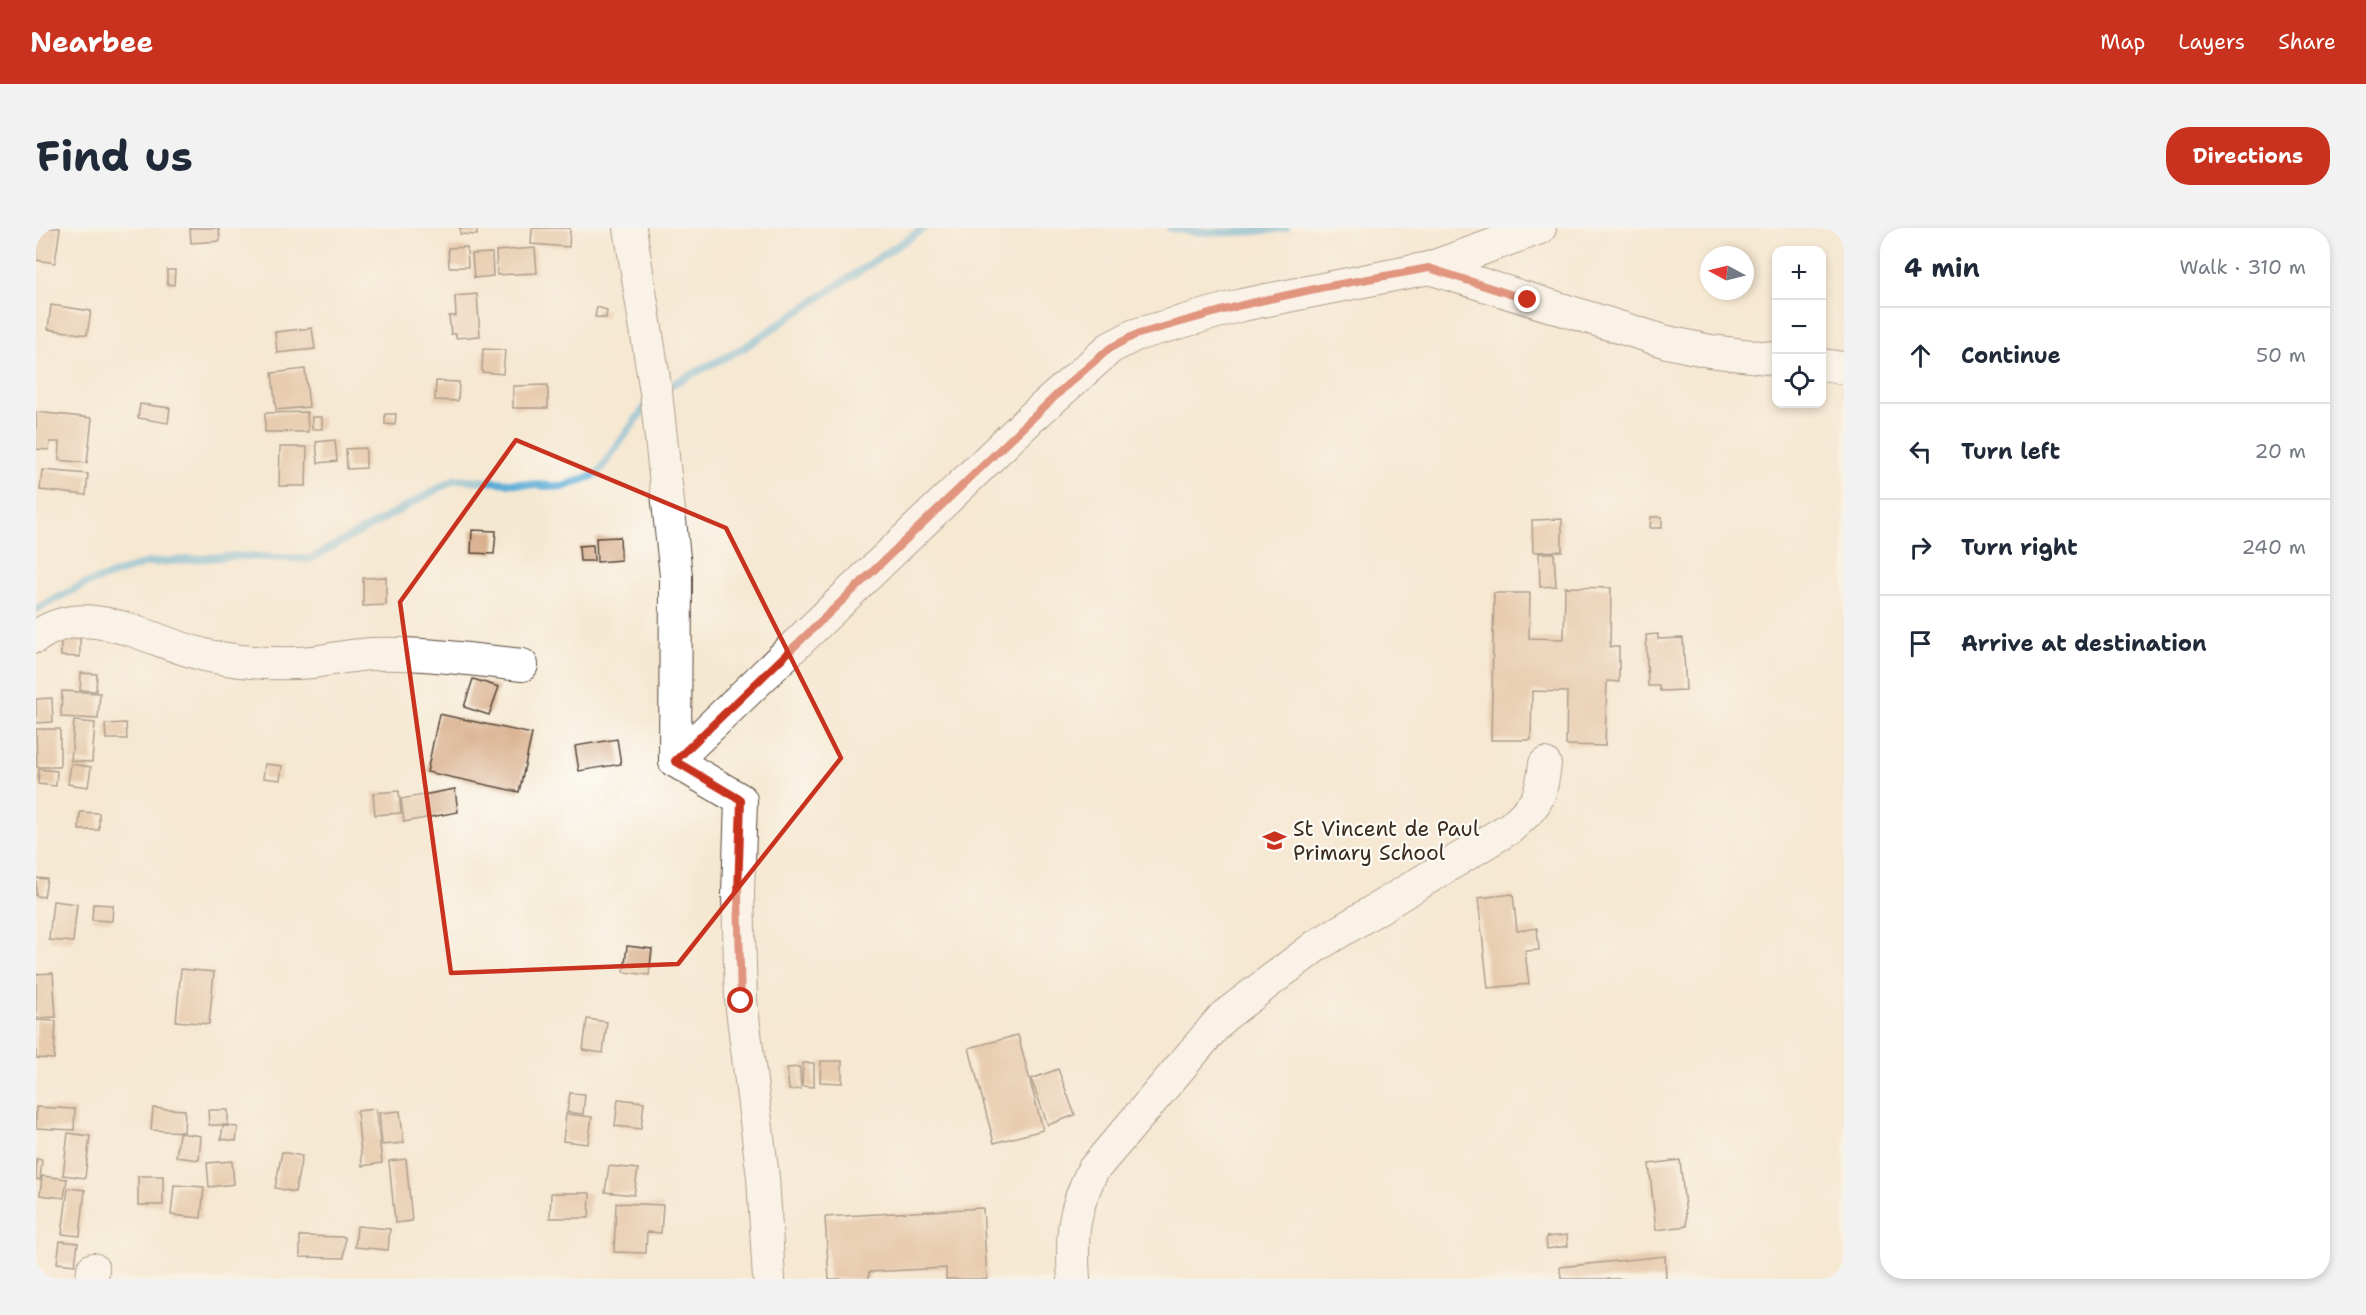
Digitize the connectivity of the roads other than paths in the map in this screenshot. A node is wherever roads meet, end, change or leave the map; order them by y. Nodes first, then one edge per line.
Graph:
1 (630, 228) edge
2 (1540, 228) edge
3 (1429, 268) junction
4 (1772, 359) edge
5 (1826, 366) edge
6 (1844, 368) edge
7 (36, 637) edge
8 (522, 665) dead end
9 (675, 761) junction
10 (1545, 764) dead end
11 (769, 1279) edge
12 (1074, 1279) edge

1 - 9 street
2 - 3 street
3 - 4 street
3 - 9 street
5 - 6 street
7 - 8 street
9 - 11 street
10 - 12 street

